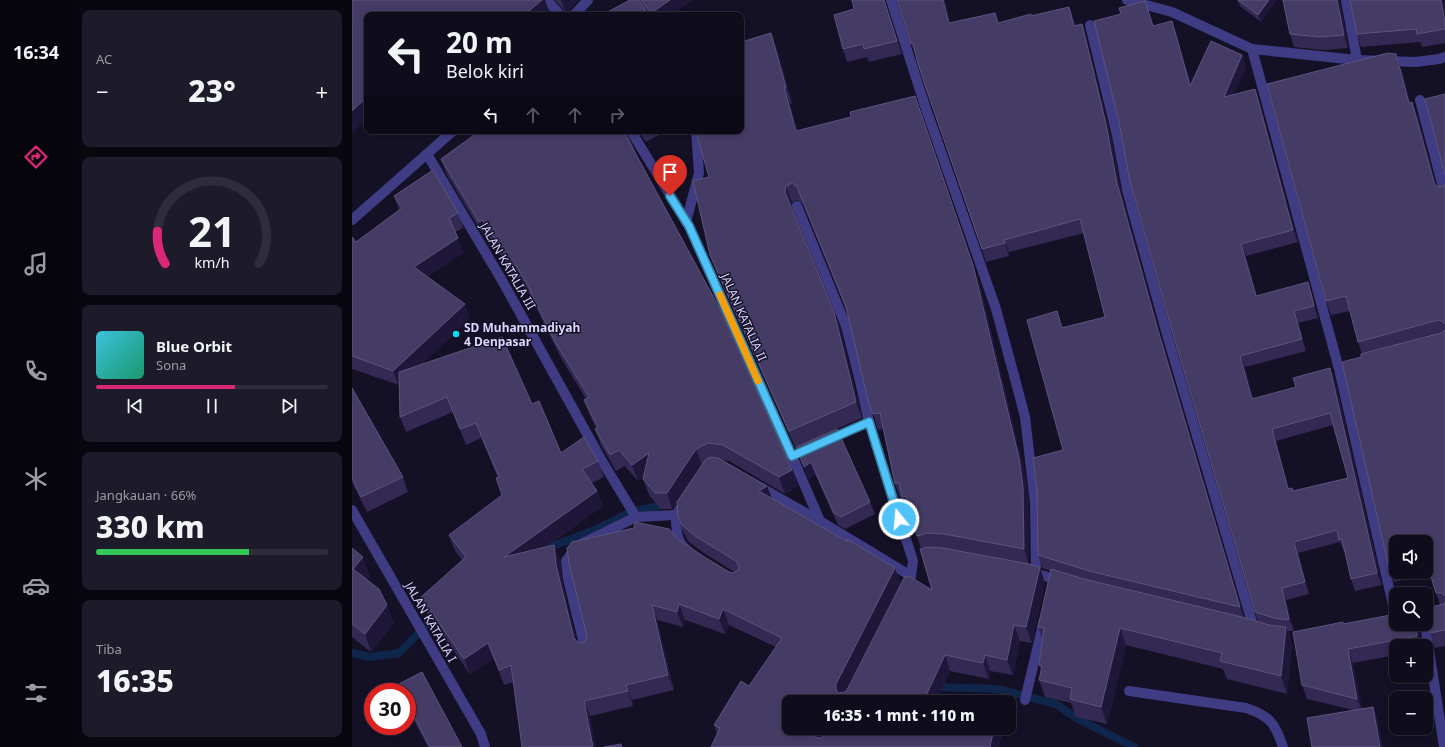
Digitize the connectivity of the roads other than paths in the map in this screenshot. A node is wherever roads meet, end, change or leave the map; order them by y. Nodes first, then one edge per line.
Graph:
1 (547, 0) edge
2 (588, 0) edge
3 (891, 0) edge
4 (1127, 0) edge
5 (1346, 0) edge
6 (557, 12) edge
7 (577, 12) edge
8 (1090, 25) dead end
9 (1252, 49) junction
10 (1445, 57) edge
11 (1357, 60) junction
12 (1420, 100) dead end
13 (450, 134) edge
14 (633, 134) edge
15 (696, 134) edge
16 (427, 154) junction
17 (1445, 196) edge
18 (797, 206) edge
19 (352, 220) edge
20 (686, 222) junction
21 (869, 422) junction
22 (820, 443) edge
23 (753, 482) edge
24 (689, 495) edge
25 (352, 510) edge
26 (676, 515) junction
27 (636, 517) junction
28 (820, 521) junction
29 (699, 558) edge
30 (926, 558) edge
31 (912, 560) junction
32 (1020, 570) edge
33 (1036, 573) junction
34 (911, 576) junction
35 (1073, 584) edge
36 (900, 597) edge
37 (1389, 600) edge
38 (1046, 609) edge
39 (1445, 613) edge
40 (1433, 615) edge
41 (1240, 626) edge
42 (1426, 631) edge
43 (586, 652) edge
44 (1129, 691) dead end
45 (1025, 700) dead end
46 (485, 747) edge
47 (1283, 747) edge
48 (1444, 747) edge

1 - 6 street
2 - 7 street
3 - 33 street
4 - 9 street
5 - 11 street
8 - 41 street
9 - 11 street
9 - 37 street
10 - 11 street
12 - 17 street
13 - 16 street
14 - 20 street, JALAN KATALIA II
15 - 20 street
16 - 19 street
16 - 27 street, JALAN KATALIA III
18 - 21 street
20 - 28 street, JALAN KATALIA II
21 - 22 street
21 - 31 street
23 - 28 street
24 - 26 street
25 - 46 street, JALAN KATALIA I
26 - 27 street
26 - 29 street
27 - 43 street
28 - 34 street
30 - 31 street
31 - 34 street
32 - 33 street
33 - 35 street
34 - 36 street
38 - 45 street
39 - 40 street
42 - 48 street
44 - 47 street

